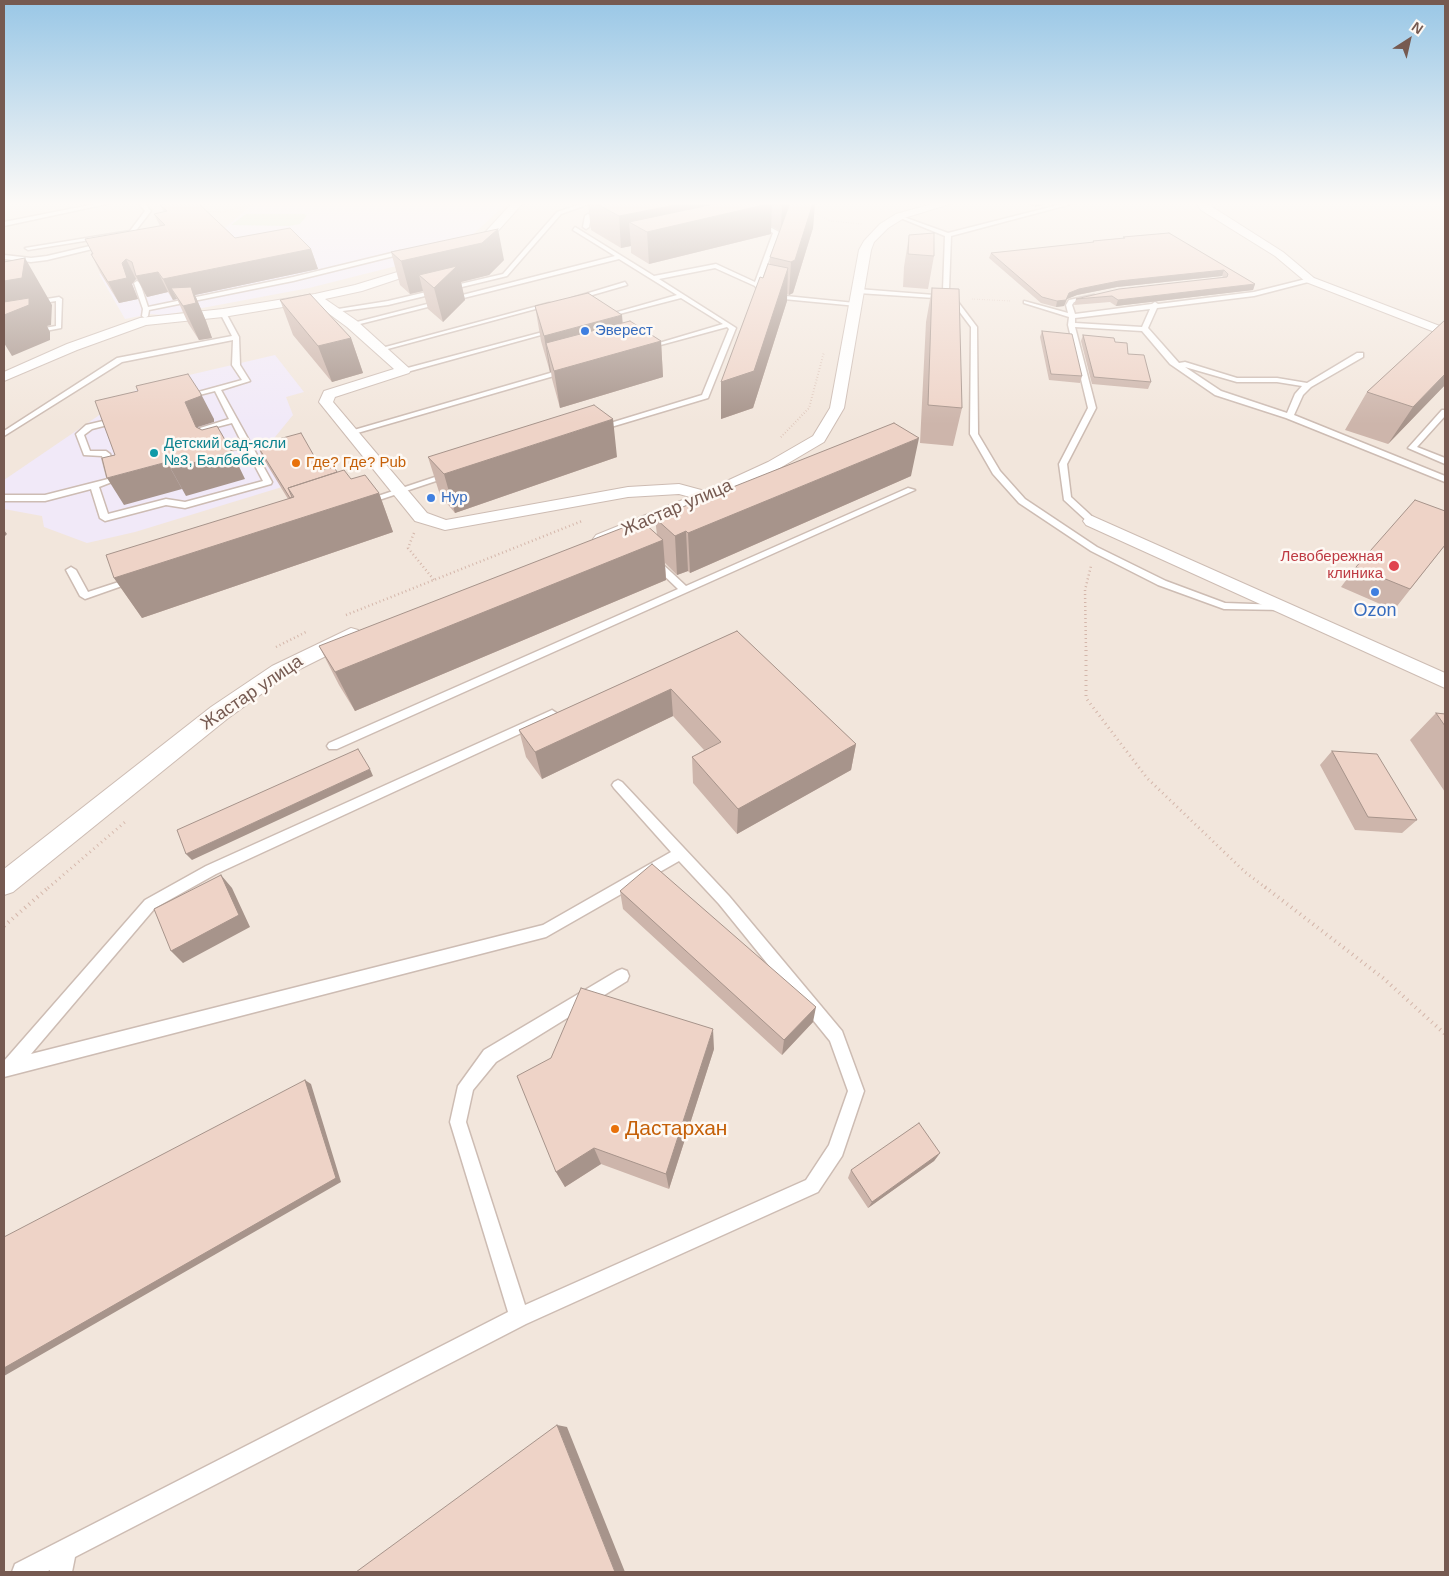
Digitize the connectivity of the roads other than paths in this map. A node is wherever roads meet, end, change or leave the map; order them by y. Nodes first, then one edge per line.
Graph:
1 (306, 277) edge
2 (394, 277) edge
3 (499, 277) edge
4 (533, 277) edge
5 (661, 277) edge
6 (739, 277) edge
7 (760, 277) edge
8 (860, 277) edge
9 (946, 277) edge
10 (1306, 277) edge
11 (653, 278) joint
12 (1310, 280) junction
13 (137, 283) edge
14 (625, 284) dead end
15 (757, 285) junction
16 (1102, 294) edge
17 (682, 296) junction
18 (315, 298) junction
19 (856, 298) junction
20 (952, 298) junction
21 (569, 299) edge
22 (560, 302) edge
23 (1026, 302) road end
24 (1155, 304) junction
25 (335, 310) junction
26 (4, 311) edge
27 (223, 313) junction
28 (145, 315) junction
29 (1072, 316) junction
30 (596, 319) edge
31 (352, 324) junction
32 (728, 325) junction
33 (1071, 325) junction
34 (567, 327) edge
35 (1144, 329) junction
36 (1445, 332) edge
37 (4, 337) edge
38 (236, 337) junction
39 (382, 349) junction
40 (634, 352) edge
41 (1360, 355) dead end
42 (1173, 362) junction
43 (577, 368) edge
44 (404, 370) junction
45 (4, 377) edge
46 (1308, 385) junction
47 (217, 389) junction
48 (178, 398) edge
49 (1445, 412) edge
50 (1289, 416) junction
51 (125, 418) edge
52 (234, 420) junction
53 (351, 432) junction
54 (586, 432) edge
55 (4, 434) edge
56 (248, 444) junction
57 (1445, 461) edge
58 (455, 473) edge
59 (1445, 479) edge
60 (94, 486) junction
61 (399, 490) junction
62 (911, 490) dead end
63 (707, 496) junction
64 (4, 498) edge
65 (353, 506) edge
66 (1092, 521) joint
67 (585, 545) edge
68 (643, 551) edge
69 (71, 570) dead end
70 (141, 578) edge
71 (684, 589) junction
72 (1281, 608) junction
73 (366, 629) edge
74 (1445, 681) edge
75 (552, 714) edge
76 (333, 746) dead end
77 (618, 785) dead end
78 (681, 853) junction
79 (4, 884) edge
80 (622, 976) dead end
81 (7, 1068) edge
82 (519, 1318) junction
83 (63, 1562) edge
84 (23, 1572) edge

1 - 28 lane
2 - 18 street
3 - 25 lane
4 - 31 lane
5 - 11 lane
6 - 15 lane
7 - 15 lane
8 - 19 street, Жастар улица
9 - 20 lane
10 - 12 street
11 - 17 lane
12 - 24 lane
12 - 36 street
13 - 28 lane
14 - 21 lane
15 - 19 lane
16 - 29 lane
17 - 30 lane
17 - 32 lane
18 - 25 street
18 - 27 street
19 - 20 lane
19 - 63 street, Жастар улица
20 - 72 lane
22 - 39 lane
23 - 29 lane
24 - 29 lane
24 - 35 lane
25 - 31 street
26 - 37 lane
27 - 28 street
27 - 38 lane
28 - 45 street
29 - 33 lane
31 - 39 street
32 - 40 lane
32 - 54 lane
33 - 35 lane
33 - 66 lane
34 - 44 lane
35 - 42 lane
38 - 47 lane
38 - 55 lane
39 - 44 street
41 - 46 lane
42 - 46 lane
42 - 50 lane
43 - 53 lane
44 - 53 street
46 - 50 lane
47 - 48 lane
47 - 52 lane
49 - 57 lane
50 - 59 lane
51 - 60 lane
52 - 56 lane
52 - 56 lane
53 - 61 street
56 - 60 lane
58 - 61 lane
60 - 64 lane
61 - 63 street
61 - 65 lane
62 - 71 lane
63 - 67 street, Жастар улица
66 - 72 street
68 - 71 lane
69 - 70 lane
71 - 76 lane
72 - 74 street
73 - 79 street, Жастар улица
75 - 81 lane
77 - 78 lane
78 - 81 lane
78 - 82 lane
80 - 82 lane
82 - 83 lane
83 - 84 lane

